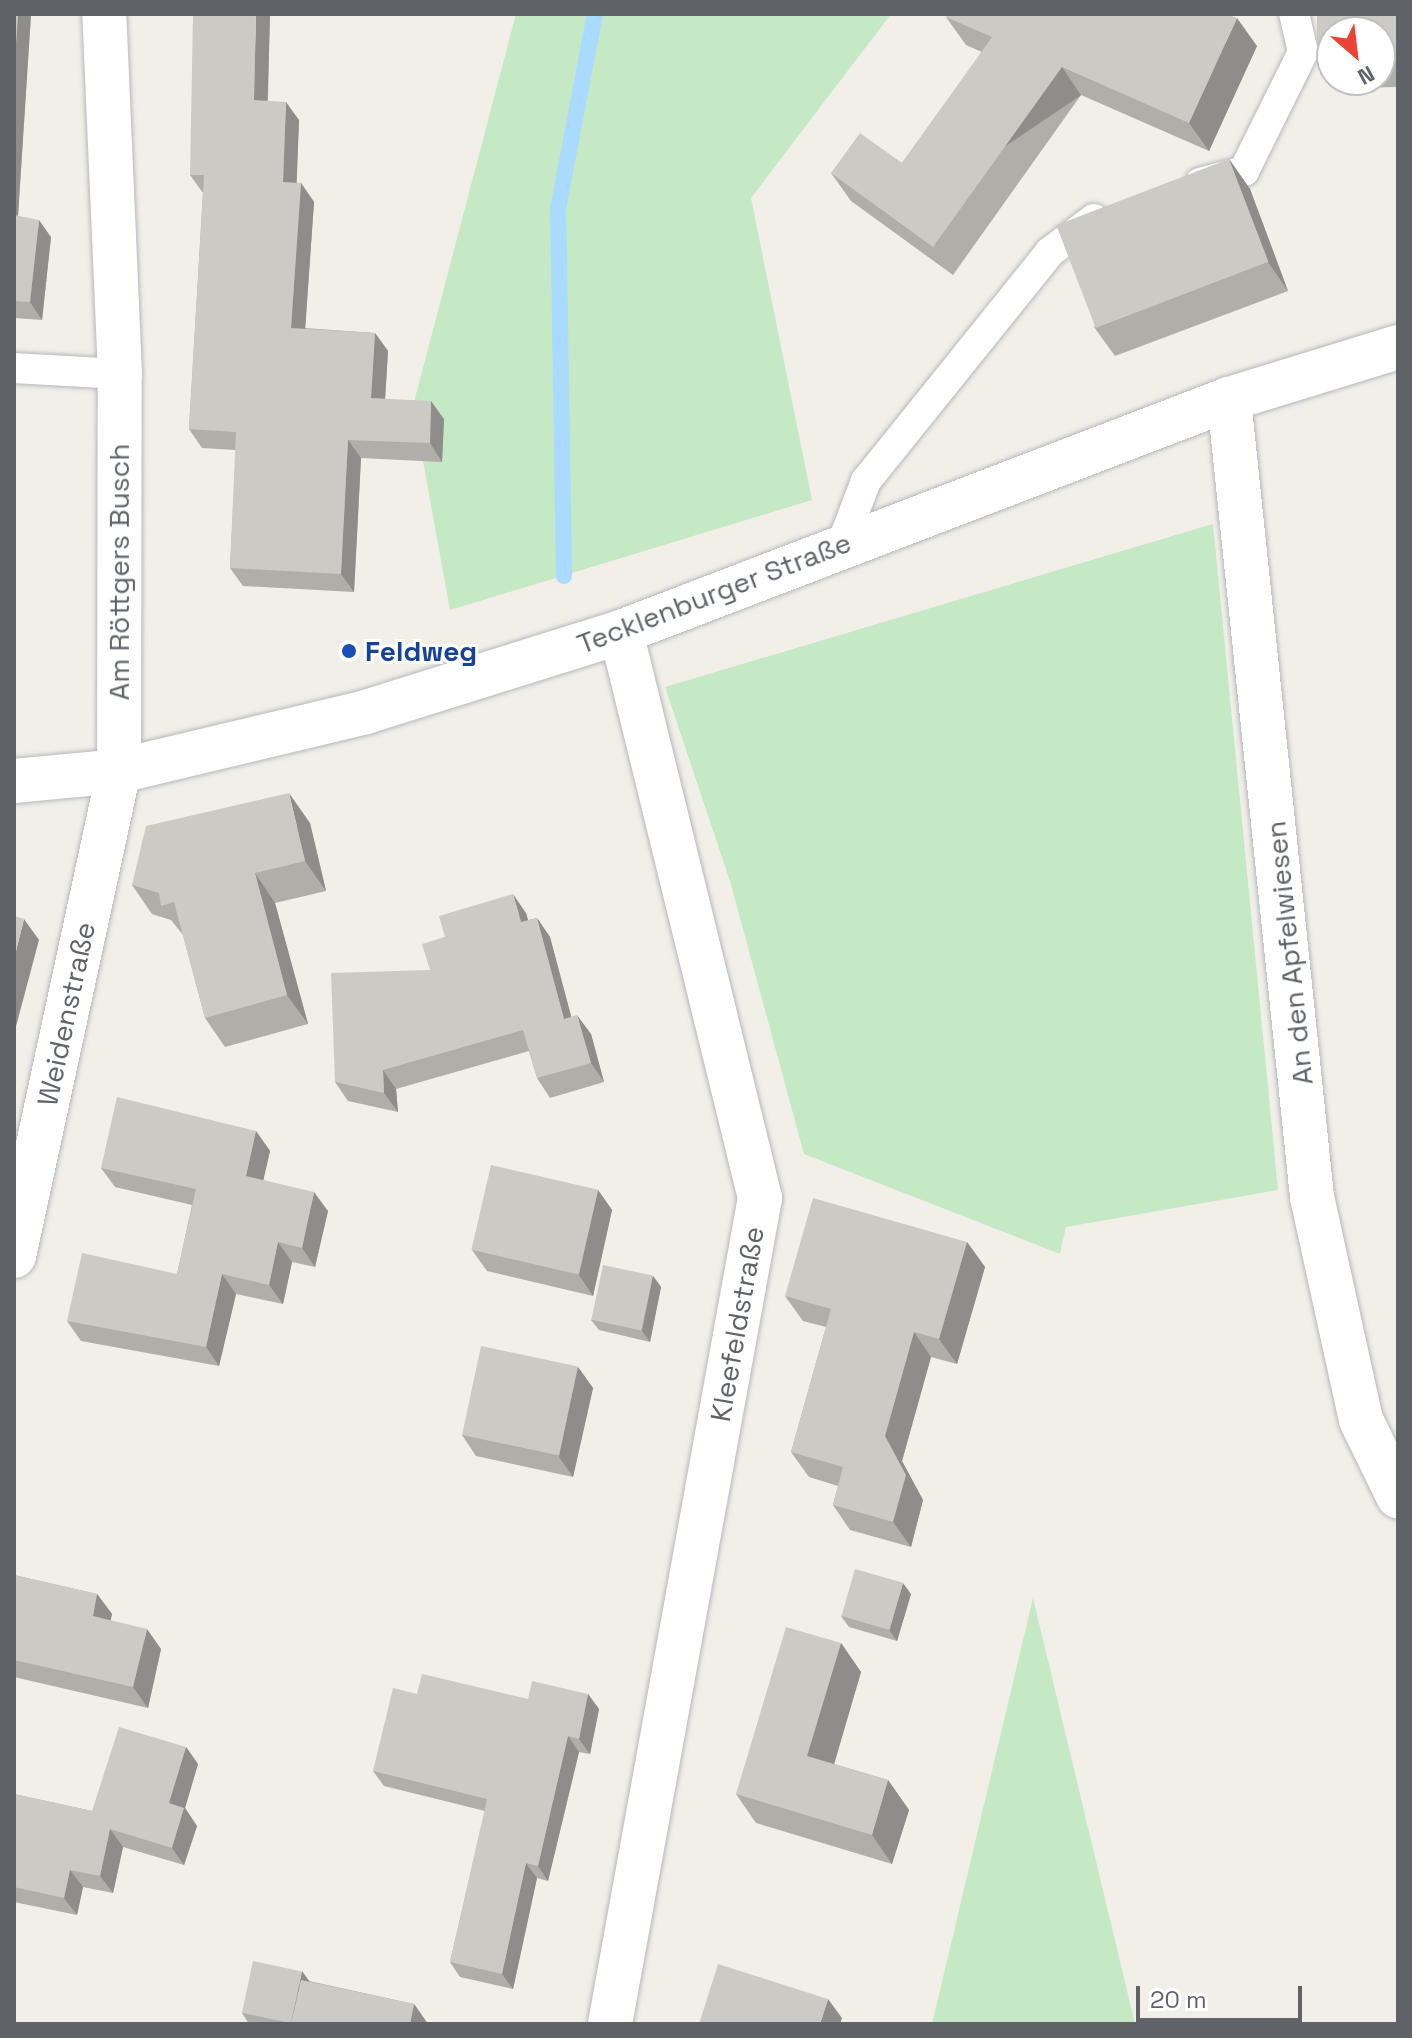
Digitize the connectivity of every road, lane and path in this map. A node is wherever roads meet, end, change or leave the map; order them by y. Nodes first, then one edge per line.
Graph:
1 (104, 14) edge
2 (1294, 14) edge
3 (1174, 191) edge
4 (1131, 205) edge
5 (1398, 347) edge
6 (14, 368) edge
7 (120, 374) junction
8 (1229, 399) junction
9 (841, 546) junction
10 (621, 632) junction
11 (119, 771) junction
12 (14, 781) edge
13 (14, 1256) edge
14 (1398, 1496) edge
15 (610, 2024) edge

1 - 7 street, Am Röttgers Busch
2 - 3 lane
4 - 9 lane
5 - 8 street, Tecklenburger Straße
6 - 7 lane
7 - 11 street, Am Röttgers Busch
8 - 9 street, Tecklenburger Straße
8 - 14 street, An den Apfelwiesen
9 - 10 street, Tecklenburger Straße
10 - 11 street, Tecklenburger Straße
10 - 15 street, Kleefeldstraße
11 - 12 street, Tecklenburger Straße
11 - 13 street, Weidenstraße

